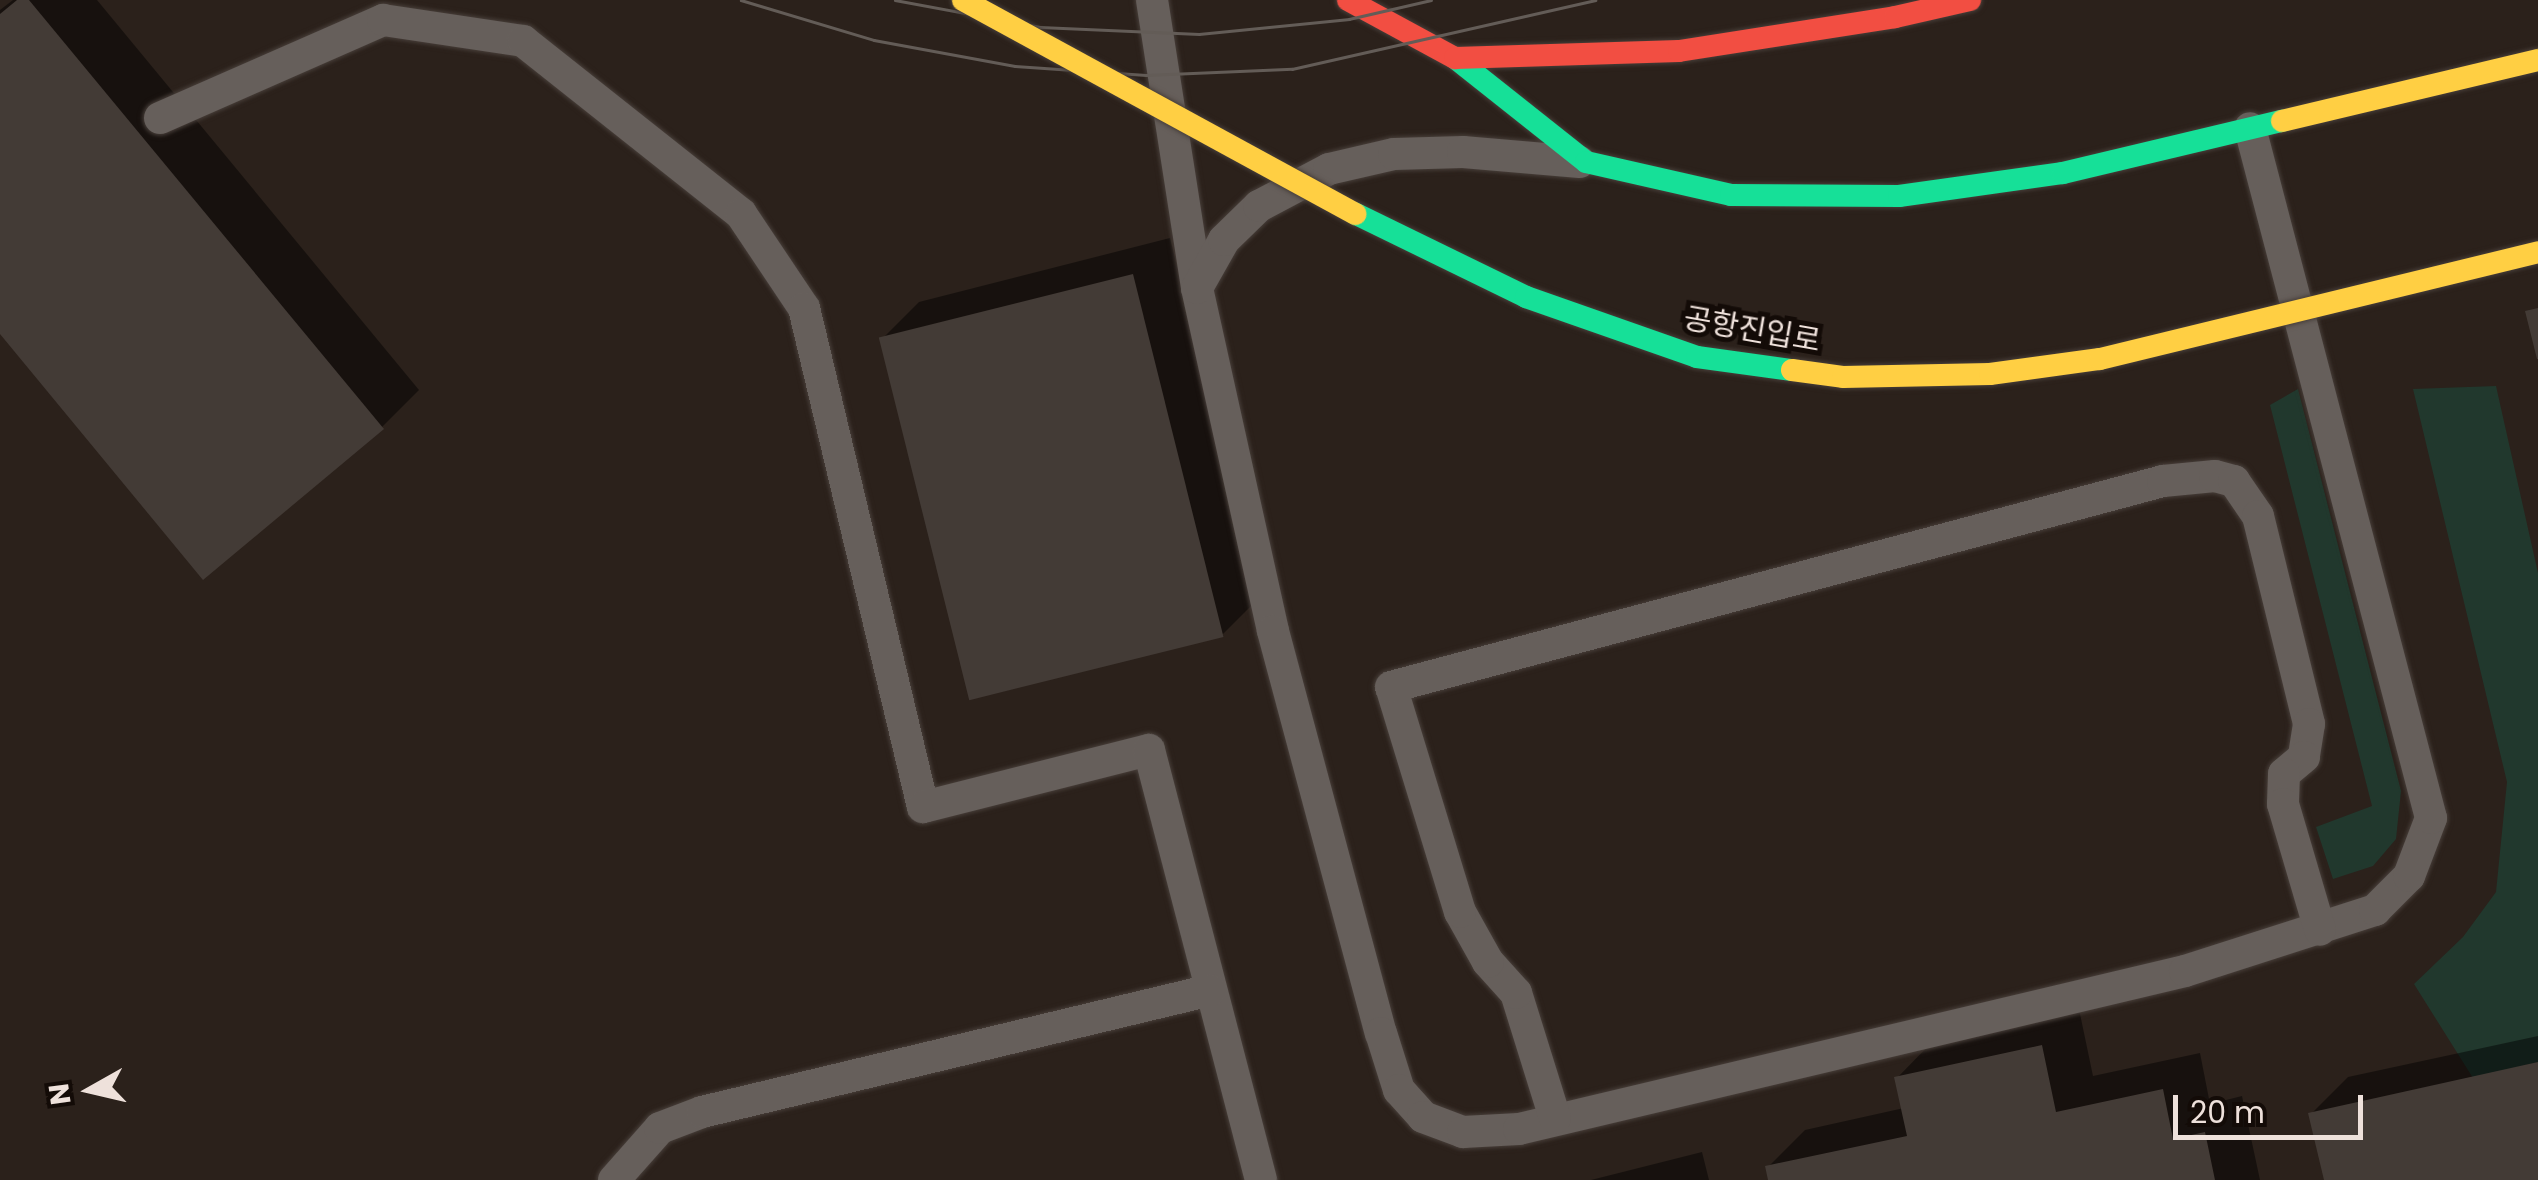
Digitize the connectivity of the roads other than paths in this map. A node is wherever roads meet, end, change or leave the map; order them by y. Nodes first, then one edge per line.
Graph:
1 (963, 0) edge
2 (1152, 0) edge
3 (1348, 0) edge
4 (1970, 0) edge
5 (1455, 58) junction
6 (2538, 60) edge
7 (160, 118) dead end
8 (2250, 128) junction
9 (1586, 162) junction
10 (2538, 252) edge
11 (1197, 288) junction
12 (2320, 930) junction
13 (1212, 990) junction
14 (1555, 1118) junction
15 (614, 1180) edge
16 (1261, 1180) edge

1 - 10 main road, 공항진입로, bridge
2 - 11 lane
3 - 5 main road
4 - 5 main road
5 - 9 main road
6 - 8 main road
7 - 13 lane
8 - 9 main road
8 - 12 lane
9 - 11 lane
11 - 14 lane
12 - 14 lane
12 - 14 lane
13 - 15 lane
13 - 16 lane

